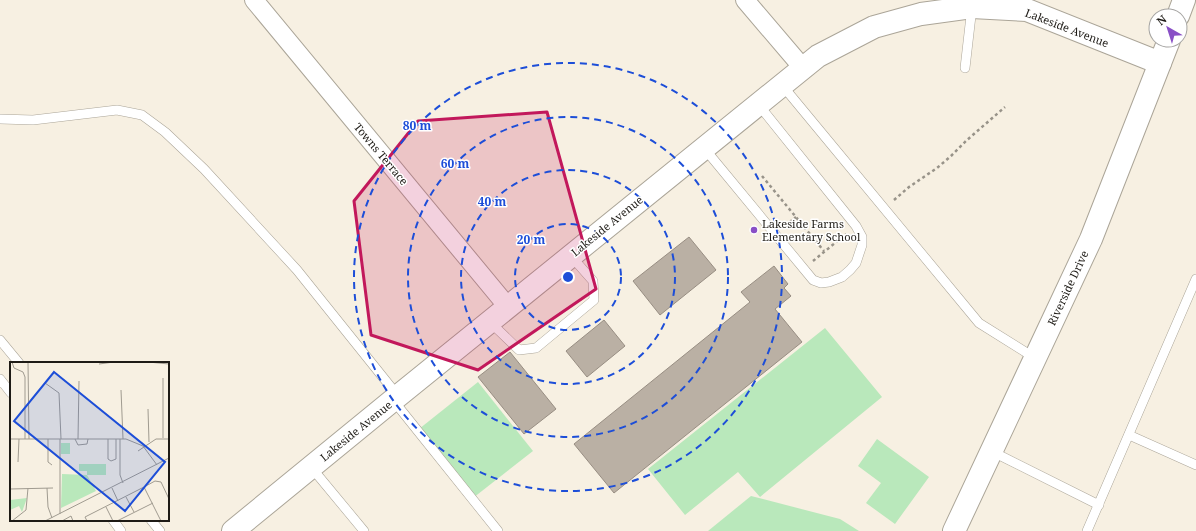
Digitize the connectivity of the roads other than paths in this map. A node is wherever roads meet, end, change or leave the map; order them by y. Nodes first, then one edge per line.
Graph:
1 (254, 0) edge
2 (745, 0) edge
3 (973, 4) edge
4 (1166, 48) edge
5 (1160, 63) junction
6 (803, 68) junction
7 (965, 68) dead end
8 (782, 85) junction
9 (758, 104) junction
10 (0, 119) edge
11 (704, 148) junction
12 (571, 256) junction
13 (1196, 279) edge
14 (508, 307) junction
15 (490, 322) junction
16 (0, 340) edge
17 (1035, 358) junction
18 (18, 362) edge
19 (0, 379) edge
20 (10, 392) edge
21 (395, 398) junction
22 (1130, 435) junction
23 (991, 451) junction
24 (1196, 465) edge
25 (311, 467) junction
26 (1099, 505) junction
27 (114, 521) edge
28 (152, 521) edge
29 (121, 531) edge
30 (160, 531) edge
31 (233, 531) edge
32 (364, 531) edge
33 (498, 531) edge
34 (954, 531) edge
35 (1087, 531) edge

1 - 14 street, Towns Terrace
2 - 6 street
3 - 5 street, Lakeside Avenue
3 - 6 street, Lakeside Avenue
3 - 7 lane
4 - 5 street, Riverside Drive
5 - 17 street, Riverside Drive
6 - 8 street, Lakeside Avenue
8 - 9 street, Lakeside Avenue
8 - 17 lane
9 - 11 street, Lakeside Avenue
9 - 11 lane
10 - 21 lane
11 - 12 street, Lakeside Avenue
12 - 14 street, Lakeside Avenue
12 - 15 lane
13 - 22 lane
14 - 15 street, Lakeside Avenue
15 - 21 street, Lakeside Avenue
16 - 18 lane
17 - 23 street, Riverside Drive
19 - 20 lane
21 - 25 street, Lakeside Avenue
21 - 33 lane
22 - 24 lane
22 - 26 lane
23 - 26 lane
23 - 34 street, Riverside Drive
25 - 31 street, Lakeside Avenue
25 - 32 lane
26 - 35 lane
27 - 29 lane
28 - 30 lane

